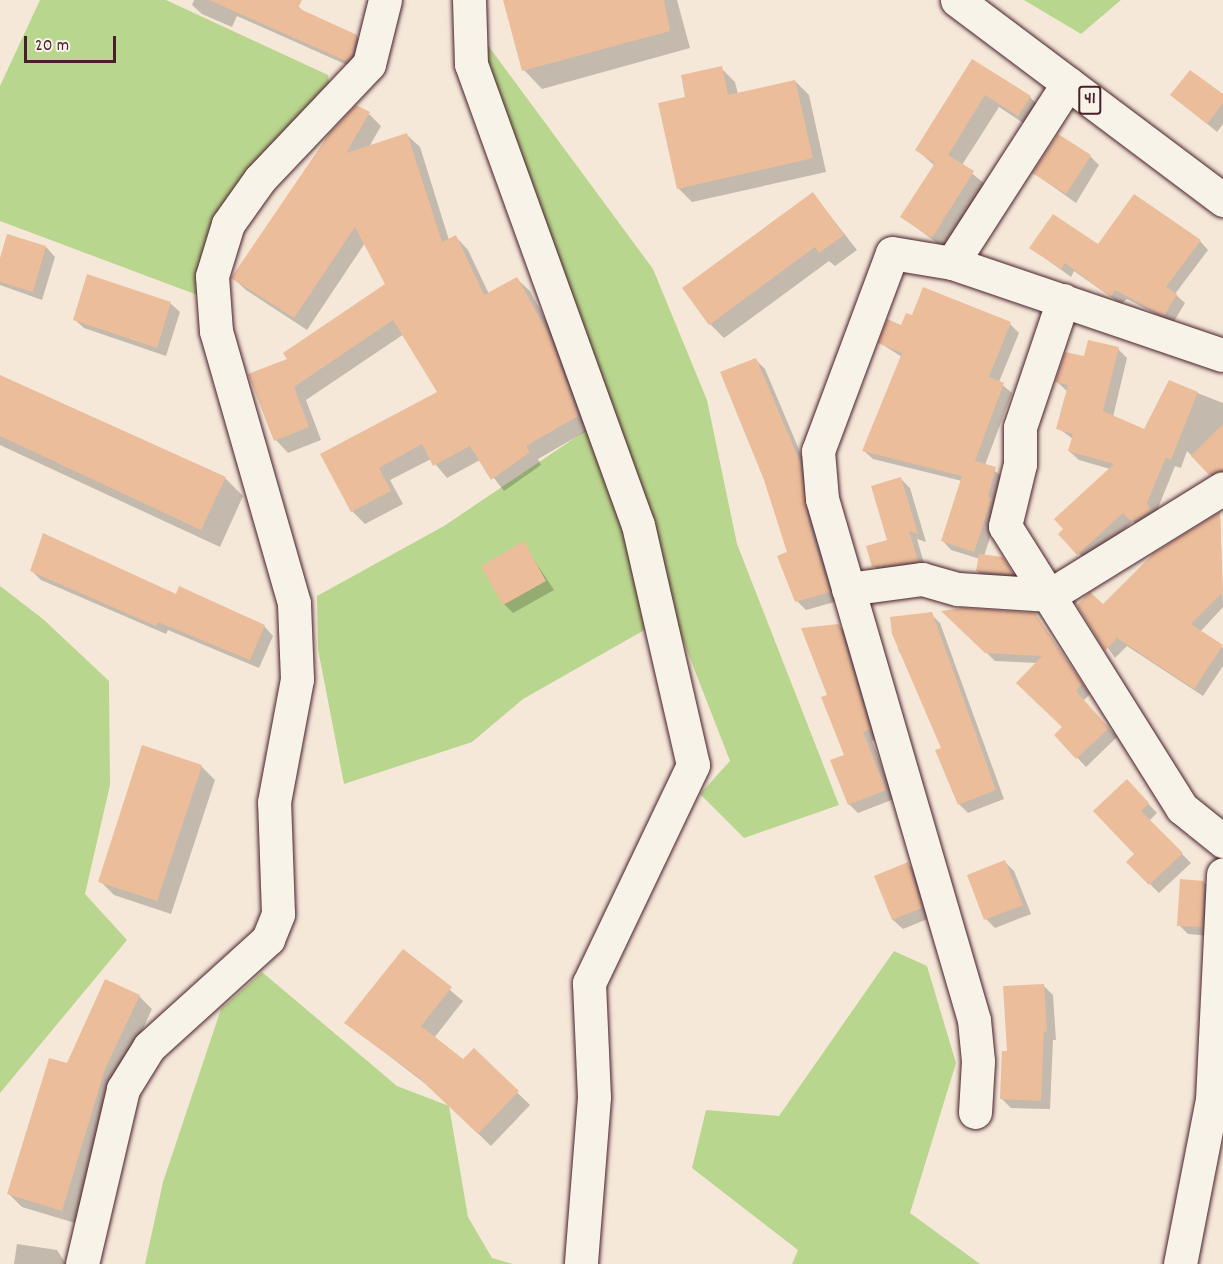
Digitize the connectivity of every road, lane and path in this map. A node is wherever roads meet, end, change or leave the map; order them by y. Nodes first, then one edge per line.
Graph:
1 (385, 0) edge
2 (469, 0) edge
3 (957, 0) edge
4 (1068, 83) junction
5 (1223, 200) edge
6 (952, 263) junction
7 (1063, 300) junction
8 (1222, 356) edge
9 (1223, 488) edge
10 (848, 589) junction
11 (1050, 595) junction
12 (1223, 841) edge
13 (1223, 874) edge
14 (975, 1112) dead end
15 (82, 1264) edge
16 (581, 1264) edge
17 (1180, 1264) edge

1 - 15 street
2 - 16 street
3 - 4 street, 41
4 - 5 street, 41
4 - 6 street
6 - 7 street
6 - 10 street
7 - 8 street
7 - 11 street
9 - 11 street
10 - 11 street
10 - 14 street
11 - 12 street
13 - 17 street

